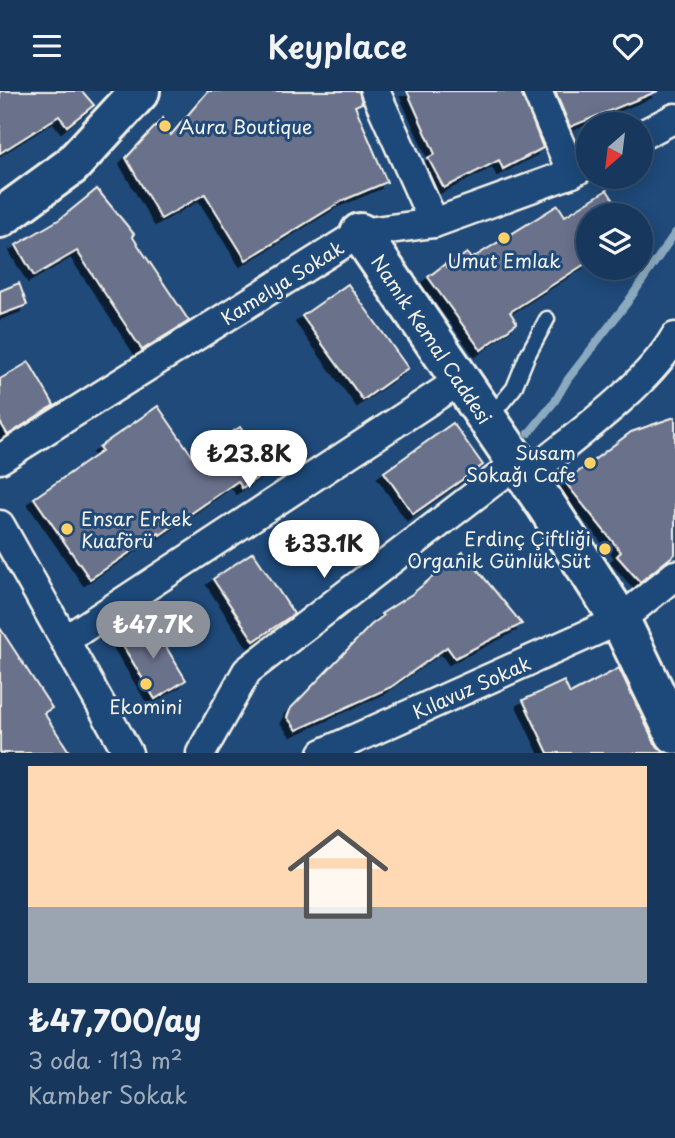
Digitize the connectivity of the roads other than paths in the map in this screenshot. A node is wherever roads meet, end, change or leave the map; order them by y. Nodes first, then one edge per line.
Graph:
1 (139, 91) edge
2 (375, 91) edge
3 (537, 91) edge
4 (675, 118) edge
5 (653, 129) edge
6 (576, 161) edge
7 (576, 170) edge
8 (0, 218) edge
9 (434, 223) junction
10 (360, 233) junction
11 (547, 319) dead end
12 (675, 337) edge
13 (459, 381) junction
14 (487, 420) junction
15 (0, 459) edge
16 (521, 470) junction
17 (2, 535) edge
18 (675, 575) edge
19 (620, 620) junction
20 (65, 640) junction
21 (675, 734) edge
22 (128, 753) edge
23 (201, 753) edge
24 (323, 753) edge

1 - 8 street
2 - 9 street
3 - 6 street
4 - 5 street
7 - 9 street, Kamelya Sokak
9 - 10 street, Kamelya Sokak
10 - 13 street, Namık Kemal Caddesi
10 - 15 street, Kamelya Sokak
11 - 14 lane
12 - 16 street
13 - 14 street, Namık Kemal Caddesi
13 - 20 street
14 - 16 street, Namık Kemal Caddesi
16 - 19 street, Namık Kemal Caddesi
16 - 23 street
17 - 20 street
18 - 19 street, Kılavuz Sokak
19 - 21 street, Namık Kemal Caddesi
19 - 24 street, Kılavuz Sokak
20 - 22 street

